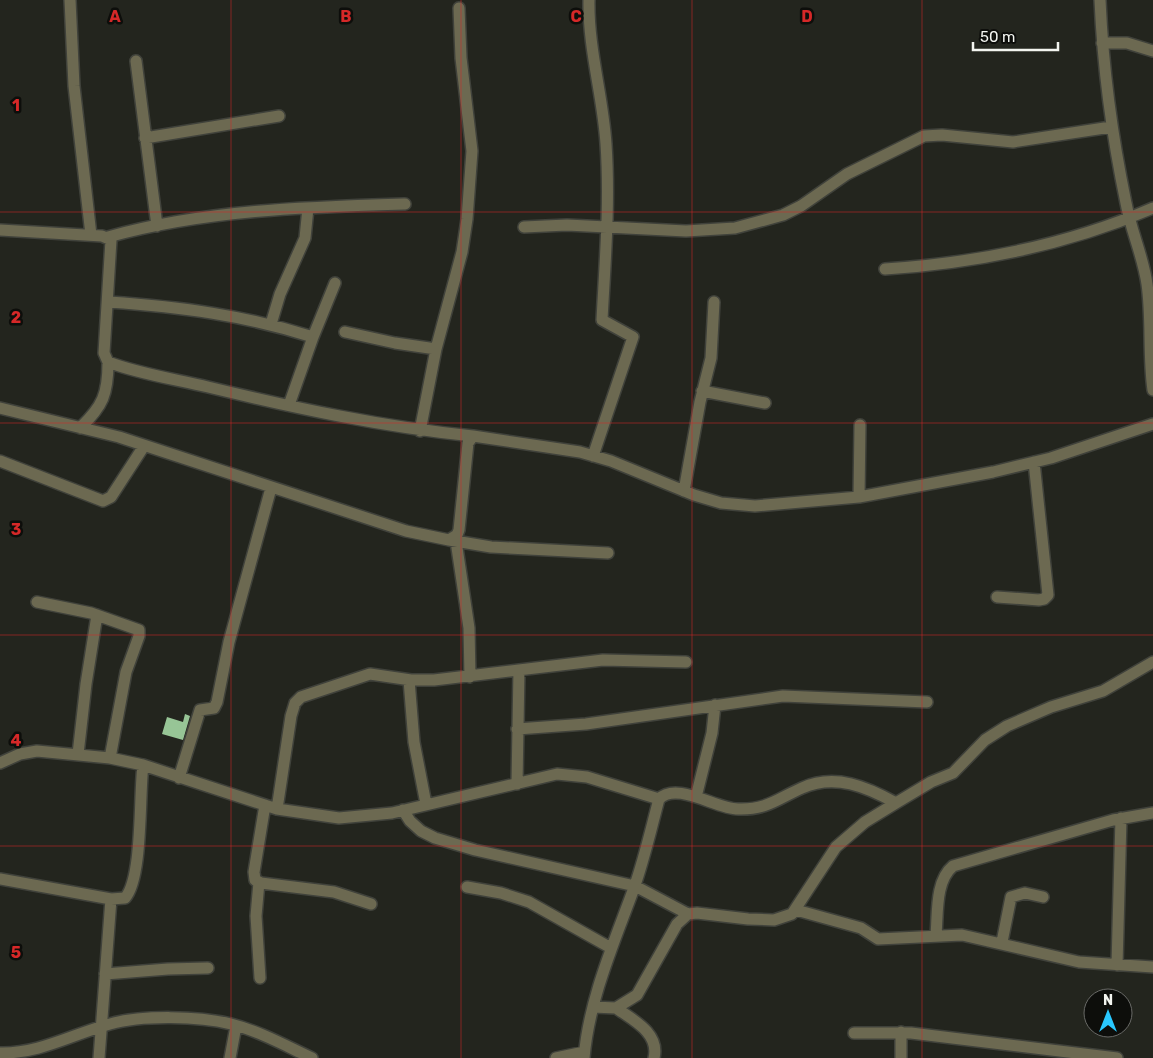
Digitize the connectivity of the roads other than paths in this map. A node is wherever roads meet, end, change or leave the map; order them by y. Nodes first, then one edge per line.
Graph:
1 (70, 0) edge
2 (590, 0) edge
3 (1100, 0) edge
4 (459, 8) dead end
5 (1102, 42) junction
6 (1153, 51) edge
7 (136, 61) dead end
8 (279, 116) dead end
9 (1111, 127) junction
10 (145, 138) junction
11 (405, 204) dead end
12 (308, 208) junction
13 (1153, 208) edge
14 (1129, 220) junction
15 (157, 226) junction
16 (524, 227) dead end
17 (606, 228) junction
18 (0, 230) edge
19 (91, 235) junction
20 (108, 237) junction
21 (885, 269) dead end
22 (335, 283) dead end
23 (109, 302) junction
24 (714, 302) dead end
25 (272, 324) junction
26 (345, 332) dead end
27 (313, 337) junction
28 (436, 349) junction
29 (108, 362) junction
30 (1153, 390) edge
31 (702, 391) junction
32 (765, 403) dead end
33 (289, 405) junction
34 (0, 408) edge
35 (1153, 424) edge
36 (860, 425) dead end
37 (80, 428) junction
38 (420, 431) junction
39 (473, 436) junction
40 (144, 446) junction
41 (593, 456) junction
42 (0, 461) edge
43 (1034, 462) junction
44 (272, 488) junction
45 (684, 490) junction
46 (859, 498) junction
47 (452, 540) junction
48 (608, 553) dead end
49 (997, 597) dead end
50 (37, 602) dead end
51 (98, 615) junction
52 (686, 662) dead end
53 (1153, 662) edge
54 (519, 670) junction
55 (470, 677) junction
56 (409, 680) junction
57 (927, 702) dead end
58 (715, 705) junction
59 (516, 729) junction
60 (78, 754) junction
61 (110, 758) junction
62 (0, 762) edge
63 (143, 765) junction
64 (179, 778) junction
65 (517, 784) junction
66 (696, 797) junction
67 (659, 799) junction
68 (896, 802) junction
69 (426, 804) junction
70 (265, 805) junction
71 (277, 809) junction
72 (403, 810) junction
73 (1153, 813) edge
74 (1121, 818) junction
75 (0, 879) edge
76 (259, 882) junction
77 (635, 886) junction
78 (467, 887) dead end
79 (1043, 897) dead end
80 (111, 899) junction
81 (371, 904) dead end
82 (796, 910) junction
83 (688, 914) junction
84 (936, 935) junction
85 (1002, 942) junction
86 (611, 948) junction
87 (1118, 965) junction
88 (1153, 967) edge
89 (208, 968) dead end
90 (105, 974) junction
91 (260, 978) dead end
92 (593, 1007) junction
93 (616, 1008) junction
94 (236, 1026) junction
95 (102, 1027) junction
96 (901, 1032) junction
97 (854, 1033) dead end
98 (0, 1053) edge
99 (18, 1055) edge
100 (584, 1055) edge
101 (99, 1058) edge
102 (230, 1058) edge
103 (312, 1058) edge
104 (556, 1058) edge
105 (654, 1058) edge
106 (901, 1058) edge
107 (1117, 1058) edge

1 - 19 street
2 - 17 street
3 - 5 street
4 - 28 street
5 - 6 street
5 - 9 street
7 - 10 street
8 - 10 street
9 - 14 street
9 - 17 street
10 - 15 street
11 - 12 street
12 - 15 street
12 - 25 street
13 - 14 street
14 - 21 street
14 - 30 street
15 - 20 street
16 - 17 street
17 - 41 street
18 - 19 street
19 - 20 street
20 - 23 street
22 - 27 street
23 - 25 street
23 - 29 street
24 - 31 street
25 - 27 street
26 - 28 street
27 - 33 street
28 - 38 street
29 - 33 street
29 - 37 street
31 - 32 street
31 - 45 street
33 - 38 street
34 - 37 street
35 - 43 street
36 - 46 street
37 - 40 street
38 - 39 street
39 - 41 street
39 - 47 street
40 - 42 street
40 - 44 street
41 - 45 street
43 - 46 street
43 - 49 street
44 - 47 street
44 - 64 street
45 - 46 street
47 - 48 street
47 - 55 street
50 - 51 street
51 - 60 street
51 - 61 street
52 - 54 street
53 - 68 street
54 - 55 street
54 - 59 street
55 - 56 street
56 - 69 street
56 - 71 street
57 - 58 street
58 - 59 street
58 - 66 street
59 - 65 street
60 - 61 street
60 - 62 street
61 - 63 street
63 - 64 street
63 - 80 street
64 - 70 street
65 - 67 street
65 - 69 street
66 - 67 street
66 - 68 street
67 - 77 street
68 - 82 street
69 - 72 street
70 - 71 street
70 - 76 street
71 - 72 street
72 - 77 street
73 - 74 street
74 - 84 street
74 - 87 street
75 - 80 street
76 - 81 street
76 - 91 street
77 - 83 street
77 - 86 street
78 - 86 street
79 - 85 street
80 - 90 street
82 - 83 street
82 - 84 street
83 - 93 street
84 - 85 street
85 - 87 street
86 - 92 street
87 - 88 street
89 - 90 street
90 - 95 street
92 - 93 street
92 - 100 street
93 - 105 street
94 - 95 street
94 - 102 street
94 - 103 street
95 - 99 street
95 - 101 street
96 - 97 street
96 - 106 street
96 - 107 street
98 - 99 street
100 - 104 street

